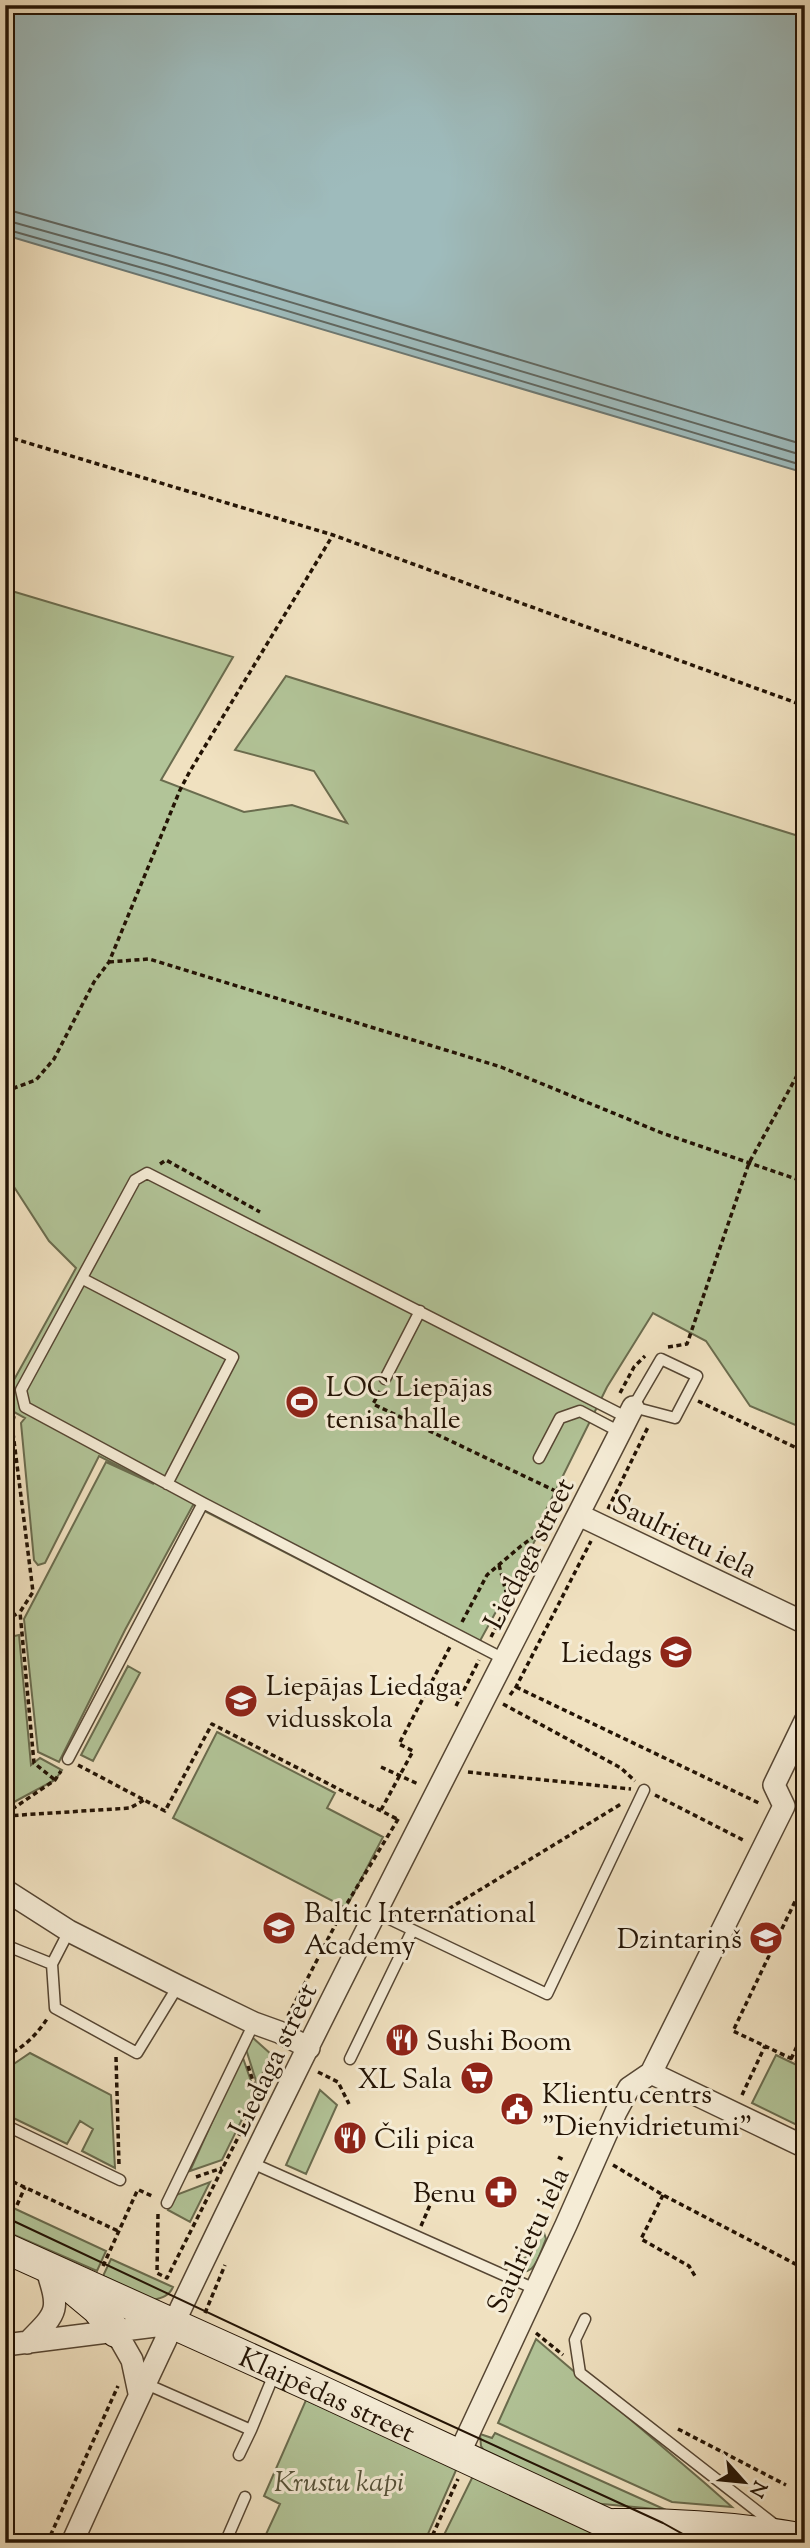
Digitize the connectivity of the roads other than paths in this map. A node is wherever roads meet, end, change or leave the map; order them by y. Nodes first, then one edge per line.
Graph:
1 (83, 1279) junction
2 (420, 1311) junction
3 (385, 1379) road end
4 (627, 1419) junction
5 (539, 1458) dead end
6 (167, 1483) junction
7 (203, 1503) junction
8 (579, 1515) junction
9 (805, 1623) edge
10 (504, 1659) junction
11 (805, 1721) edge
12 (68, 1759) road end
13 (644, 1790) road end
14 (5, 1890) edge
15 (377, 1913) junction
16 (69, 1931) junction
17 (412, 1931) junction
18 (5, 1945) edge
19 (52, 1964) junction
20 (177, 1986) junction
21 (254, 2023) junction
22 (309, 2048) junction
23 (350, 2059) dead end
24 (651, 2073) junction
25 (5, 2125) edge
26 (805, 2147) edge
27 (252, 2163) junction
28 (120, 2180) road end
29 (162, 2201) road end
30 (5, 2248) edge
31 (46, 2267) junction
32 (535, 2289) junction
33 (585, 2319) dead end
34 (171, 2324) junction
35 (116, 2332) junction
36 (27, 2343) junction
37 (5, 2345) edge
38 (275, 2370) junction
39 (142, 2388) junction
40 (251, 2430) junction
41 (239, 2455) dead end
42 (461, 2461) junction
43 (245, 2497) dead end
44 (611, 2524) junction
45 (797, 2537) edge
46 (72, 2543) edge
47 (225, 2543) edge
48 (649, 2543) edge

1 - 2 lane
1 - 6 lane
1 - 6 lane
2 - 3 lane
2 - 4 lane
4 - 4 lane
4 - 5 lane
4 - 8 street, Liedaga street
6 - 7 lane
7 - 10 lane
7 - 12 lane
8 - 9 street, Saulrietu iela
8 - 10 street, Liedaga street
10 - 15 street, Liedaga street
11 - 24 street, Saulrietu iela
13 - 17 lane
14 - 16 street
15 - 17 lane
15 - 22 street, Liedaga street
16 - 19 lane
16 - 20 street
17 - 23 lane
18 - 19 lane
19 - 20 lane
20 - 21 street
21 - 22 street
21 - 29 lane
22 - 27 street, Liedaga street
24 - 26 street
24 - 32 street, Saulrietu iela
25 - 28 lane
27 - 32 lane
27 - 34 street, Liedaga street
30 - 31 main road, Klaipēdas street
31 - 34 main road, Klaipēdas street
31 - 35 main road
31 - 36 street
32 - 42 street, Saulrietu iela
33 - 45 lane
34 - 35 street
34 - 38 main road, Klaipēdas street
34 - 39 street, Liedaga street
35 - 36 street
35 - 39 street
36 - 37 street
38 - 40 lane
38 - 42 main road, Klaipēdas street
39 - 40 lane
39 - 46 street, Liedaga street
40 - 41 lane
42 - 44 main road, Klaipēdas street
43 - 47 lane
44 - 45 main road
44 - 48 main road, Klaipēdas street

